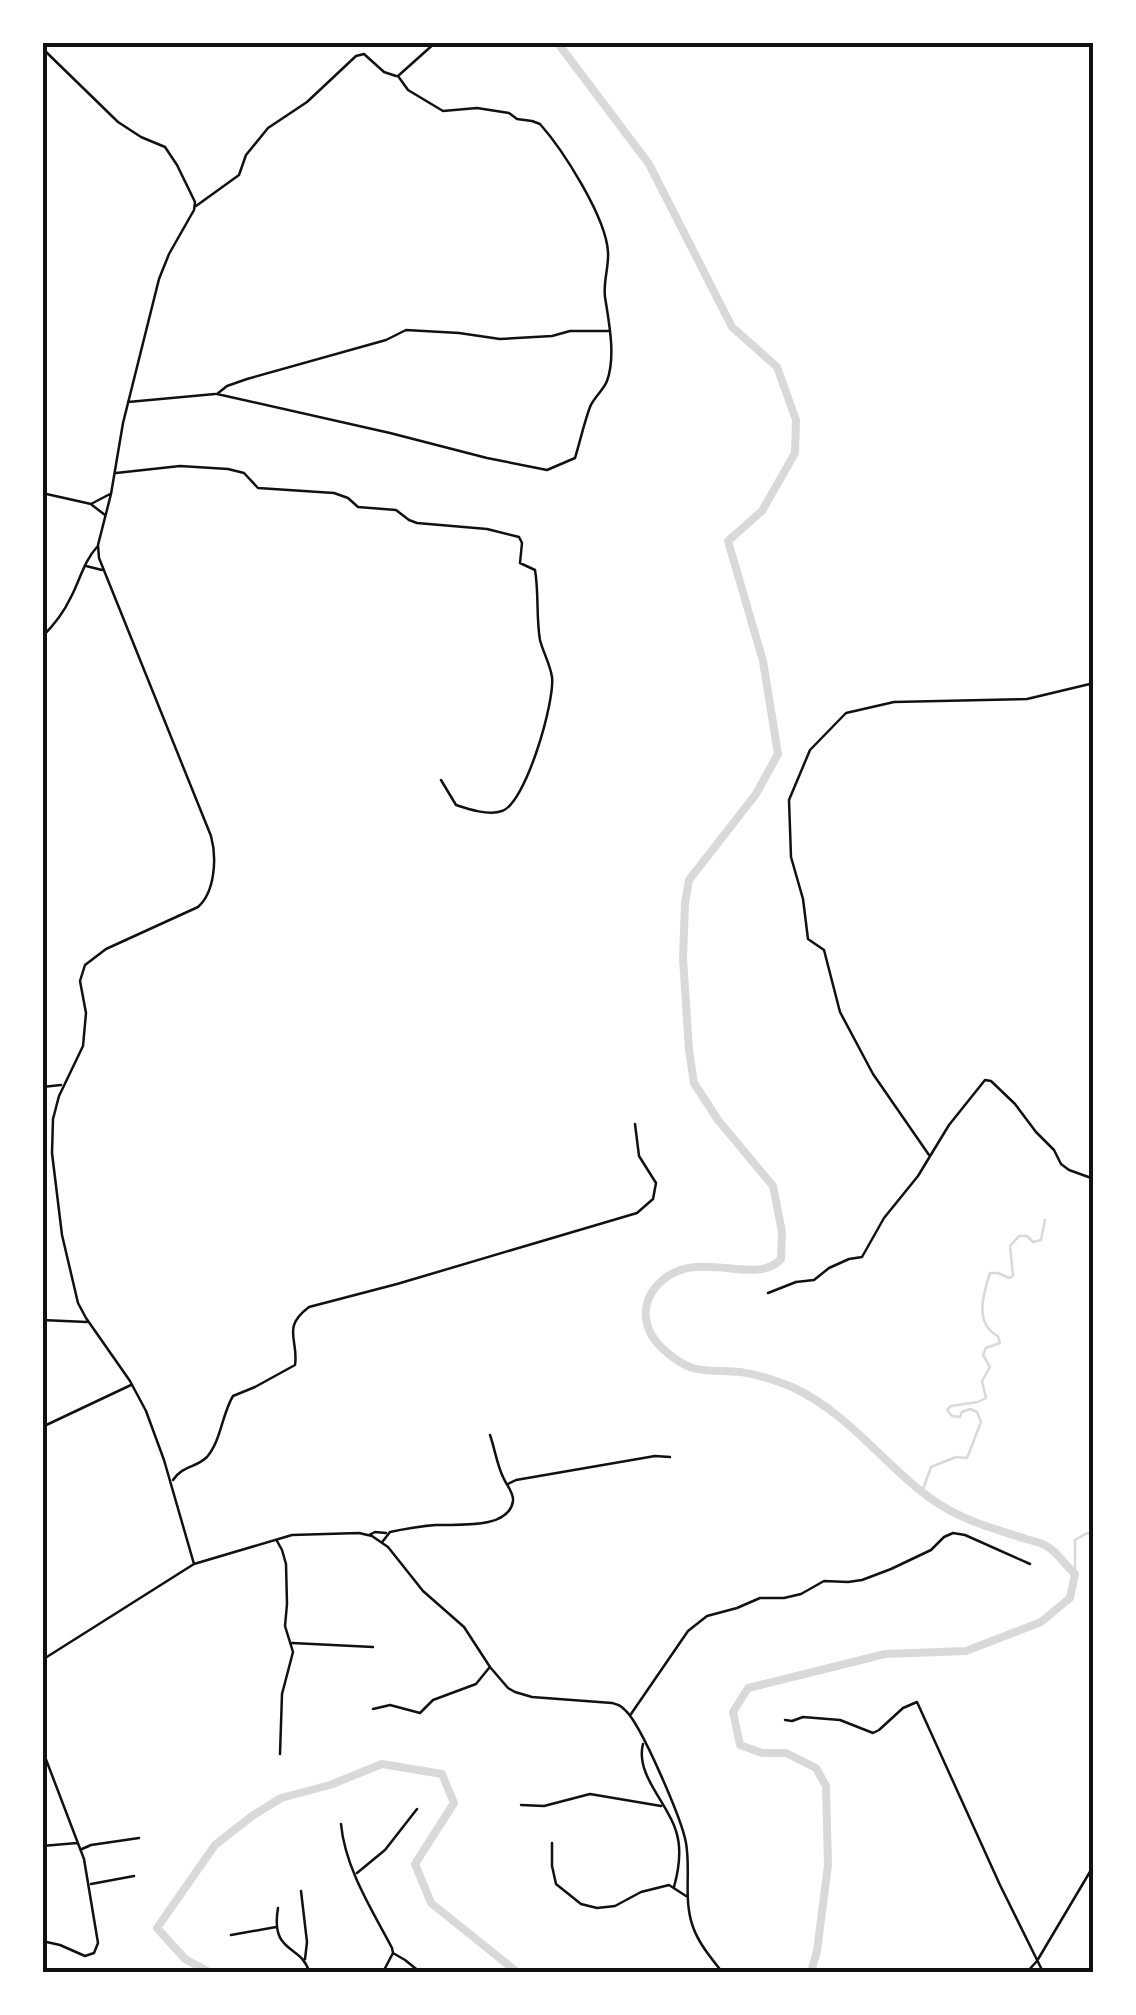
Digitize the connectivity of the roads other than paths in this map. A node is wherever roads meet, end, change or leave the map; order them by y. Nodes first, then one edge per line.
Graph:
1 (436, 42) edge
2 (42, 48) edge
3 (398, 76) junction
4 (195, 207) junction
5 (609, 331) junction
6 (216, 393) junction
7 (128, 402) junction
8 (114, 473) junction
9 (42, 493) edge
10 (111, 494) junction
11 (91, 504) junction
12 (106, 516) junction
13 (98, 546) junction
14 (85, 566) junction
15 (104, 570) junction
16 (42, 637) edge
17 (1094, 682) edge
18 (441, 780) dead end
19 (62, 1085) junction
20 (45, 1088) edge
21 (59, 1096) junction
22 (634, 1124) dead end
23 (929, 1155) junction
24 (1094, 1179) edge
25 (768, 1293) dead end
26 (42, 1320) edge
27 (89, 1322) junction
28 (132, 1385) junction
29 (42, 1427) edge
30 (490, 1434) dead end
31 (670, 1457) dead end
32 (171, 1483) junction
33 (508, 1486) junction
34 (387, 1533) junction
35 (369, 1535) junction
36 (276, 1539) junction
37 (382, 1542) junction
38 (194, 1564) junction
39 (1030, 1564) dead end
40 (291, 1644) junction
41 (373, 1648) dead end
42 (42, 1660) edge
43 (490, 1667) junction
44 (621, 1706) junction
45 (635, 1706) junction
46 (373, 1709) dead end
47 (630, 1716) junction
48 (786, 1720) dead end
49 (645, 1741) junction
50 (42, 1749) edge
51 (280, 1754) dead end
52 (521, 1805) dead end
53 (663, 1805) junction
54 (416, 1809) dead end
55 (342, 1824) dead end
56 (139, 1838) dead end
57 (79, 1842) junction
58 (552, 1843) dead end
59 (42, 1846) edge
60 (82, 1849) junction
61 (1094, 1864) edge
62 (356, 1874) junction
63 (134, 1876) dead end
64 (89, 1884) junction
65 (674, 1888) junction
66 (301, 1890) dead end
67 (687, 1897) junction
68 (278, 1908) dead end
69 (278, 1926) junction
70 (231, 1935) dead end
71 (42, 1941) edge
72 (393, 1954) junction
73 (304, 1960) junction
74 (1037, 1960) junction
75 (309, 1972) edge
76 (383, 1972) edge
77 (420, 1972) edge
78 (722, 1972) edge
79 (1027, 1972) edge
80 (1042, 1972) edge

1 - 3 street
2 - 4 street
3 - 4 street
3 - 5 street
4 - 7 street
5 - 6 street
5 - 6 street
6 - 7 street
7 - 8 street
8 - 10 street
8 - 18 street
9 - 11 street
10 - 11 street
10 - 12 street
11 - 12 street
12 - 13 street
13 - 14 street
13 - 15 street
14 - 15 street
14 - 16 street
15 - 19 street
17 - 23 street
19 - 20 street
19 - 21 street
20 - 21 street
21 - 27 street
22 - 32 street
23 - 24 street
23 - 25 street
26 - 27 street
27 - 28 street
28 - 29 street
28 - 32 street
30 - 33 street
31 - 33 street
32 - 38 street
33 - 34 street
34 - 35 street
34 - 37 street
35 - 36 street
35 - 37 street
36 - 38 street
36 - 40 street
37 - 43 street
38 - 42 street
39 - 45 street
40 - 41 street
40 - 51 street
43 - 44 street
43 - 46 street
44 - 45 street
44 - 47 street
45 - 47 street
47 - 49 street
48 - 74 street
49 - 53 street
49 - 67 street
50 - 57 street
52 - 53 street
53 - 65 street
54 - 62 street
55 - 62 street
56 - 60 street
57 - 59 street
57 - 60 street
58 - 65 street
60 - 64 street
61 - 74 street
62 - 72 street
63 - 64 street
64 - 71 street
65 - 67 street
66 - 73 street
67 - 78 street
68 - 69 street
69 - 70 street
69 - 73 street
72 - 76 street
72 - 77 street
73 - 75 street
74 - 79 street
74 - 80 street

